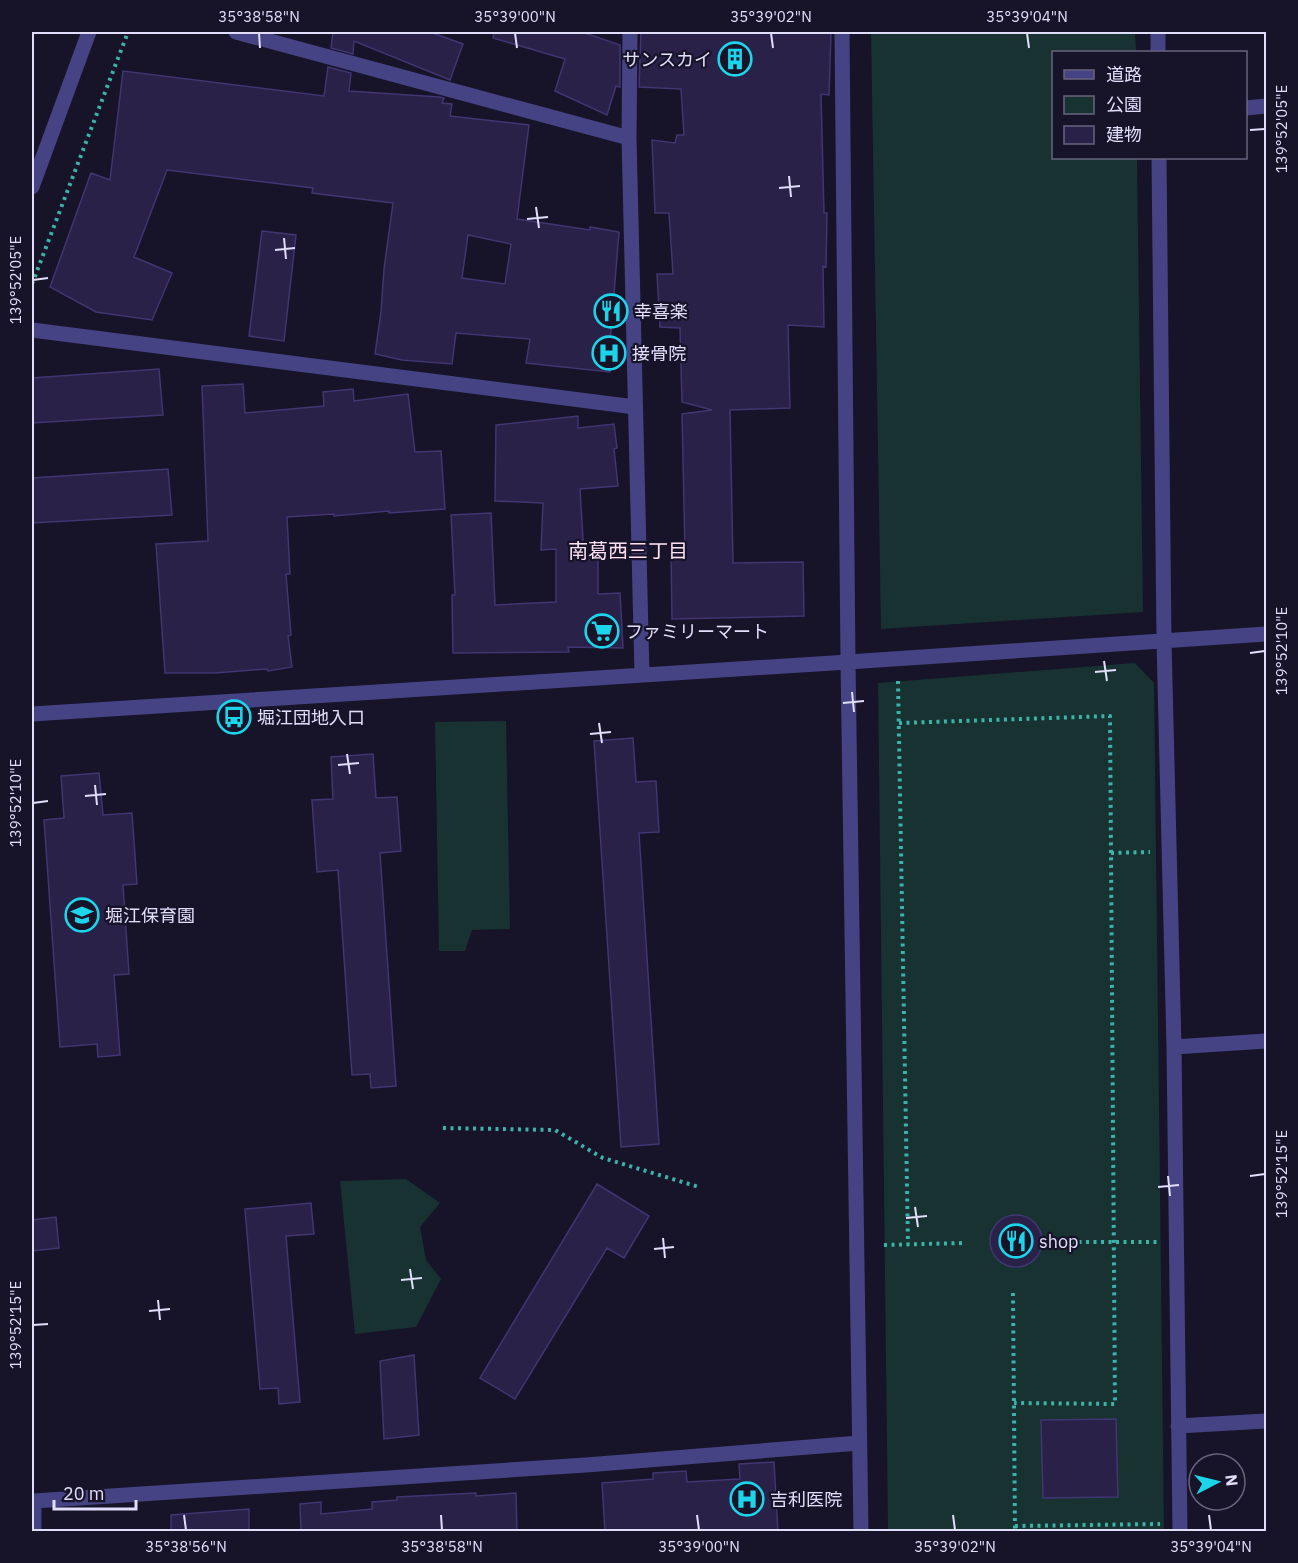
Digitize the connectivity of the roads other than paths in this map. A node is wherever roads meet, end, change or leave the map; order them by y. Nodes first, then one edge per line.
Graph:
1 (89, 32) edge
2 (236, 32) edge
3 (630, 32) edge
4 (842, 32) edge
5 (1158, 32) edge
6 (1158, 51) edge
7 (1266, 106) edge
8 (1247, 108) edge
9 (629, 138) junction
10 (1159, 159) edge
11 (32, 187) edge
12 (32, 330) edge
13 (635, 407) junction
14 (1266, 634) edge
15 (1164, 641) junction
16 (849, 662) junction
17 (642, 675) junction
18 (32, 714) edge
19 (1266, 1041) edge
20 (1174, 1047) junction
21 (1266, 1421) edge
22 (1178, 1426) junction
23 (859, 1443) junction
24 (34, 1532) edge
25 (861, 1532) edge
26 (1180, 1532) edge

1 - 11 street
2 - 9 street
3 - 9 street
4 - 16 street
5 - 6 street
7 - 8 street
9 - 13 street
10 - 15 street
12 - 13 street
13 - 17 street
14 - 15 street
15 - 16 street
15 - 20 street
16 - 17 street
16 - 23 street
17 - 18 street
19 - 20 street
20 - 22 street
21 - 22 street
22 - 26 street
23 - 24 street
23 - 25 street

